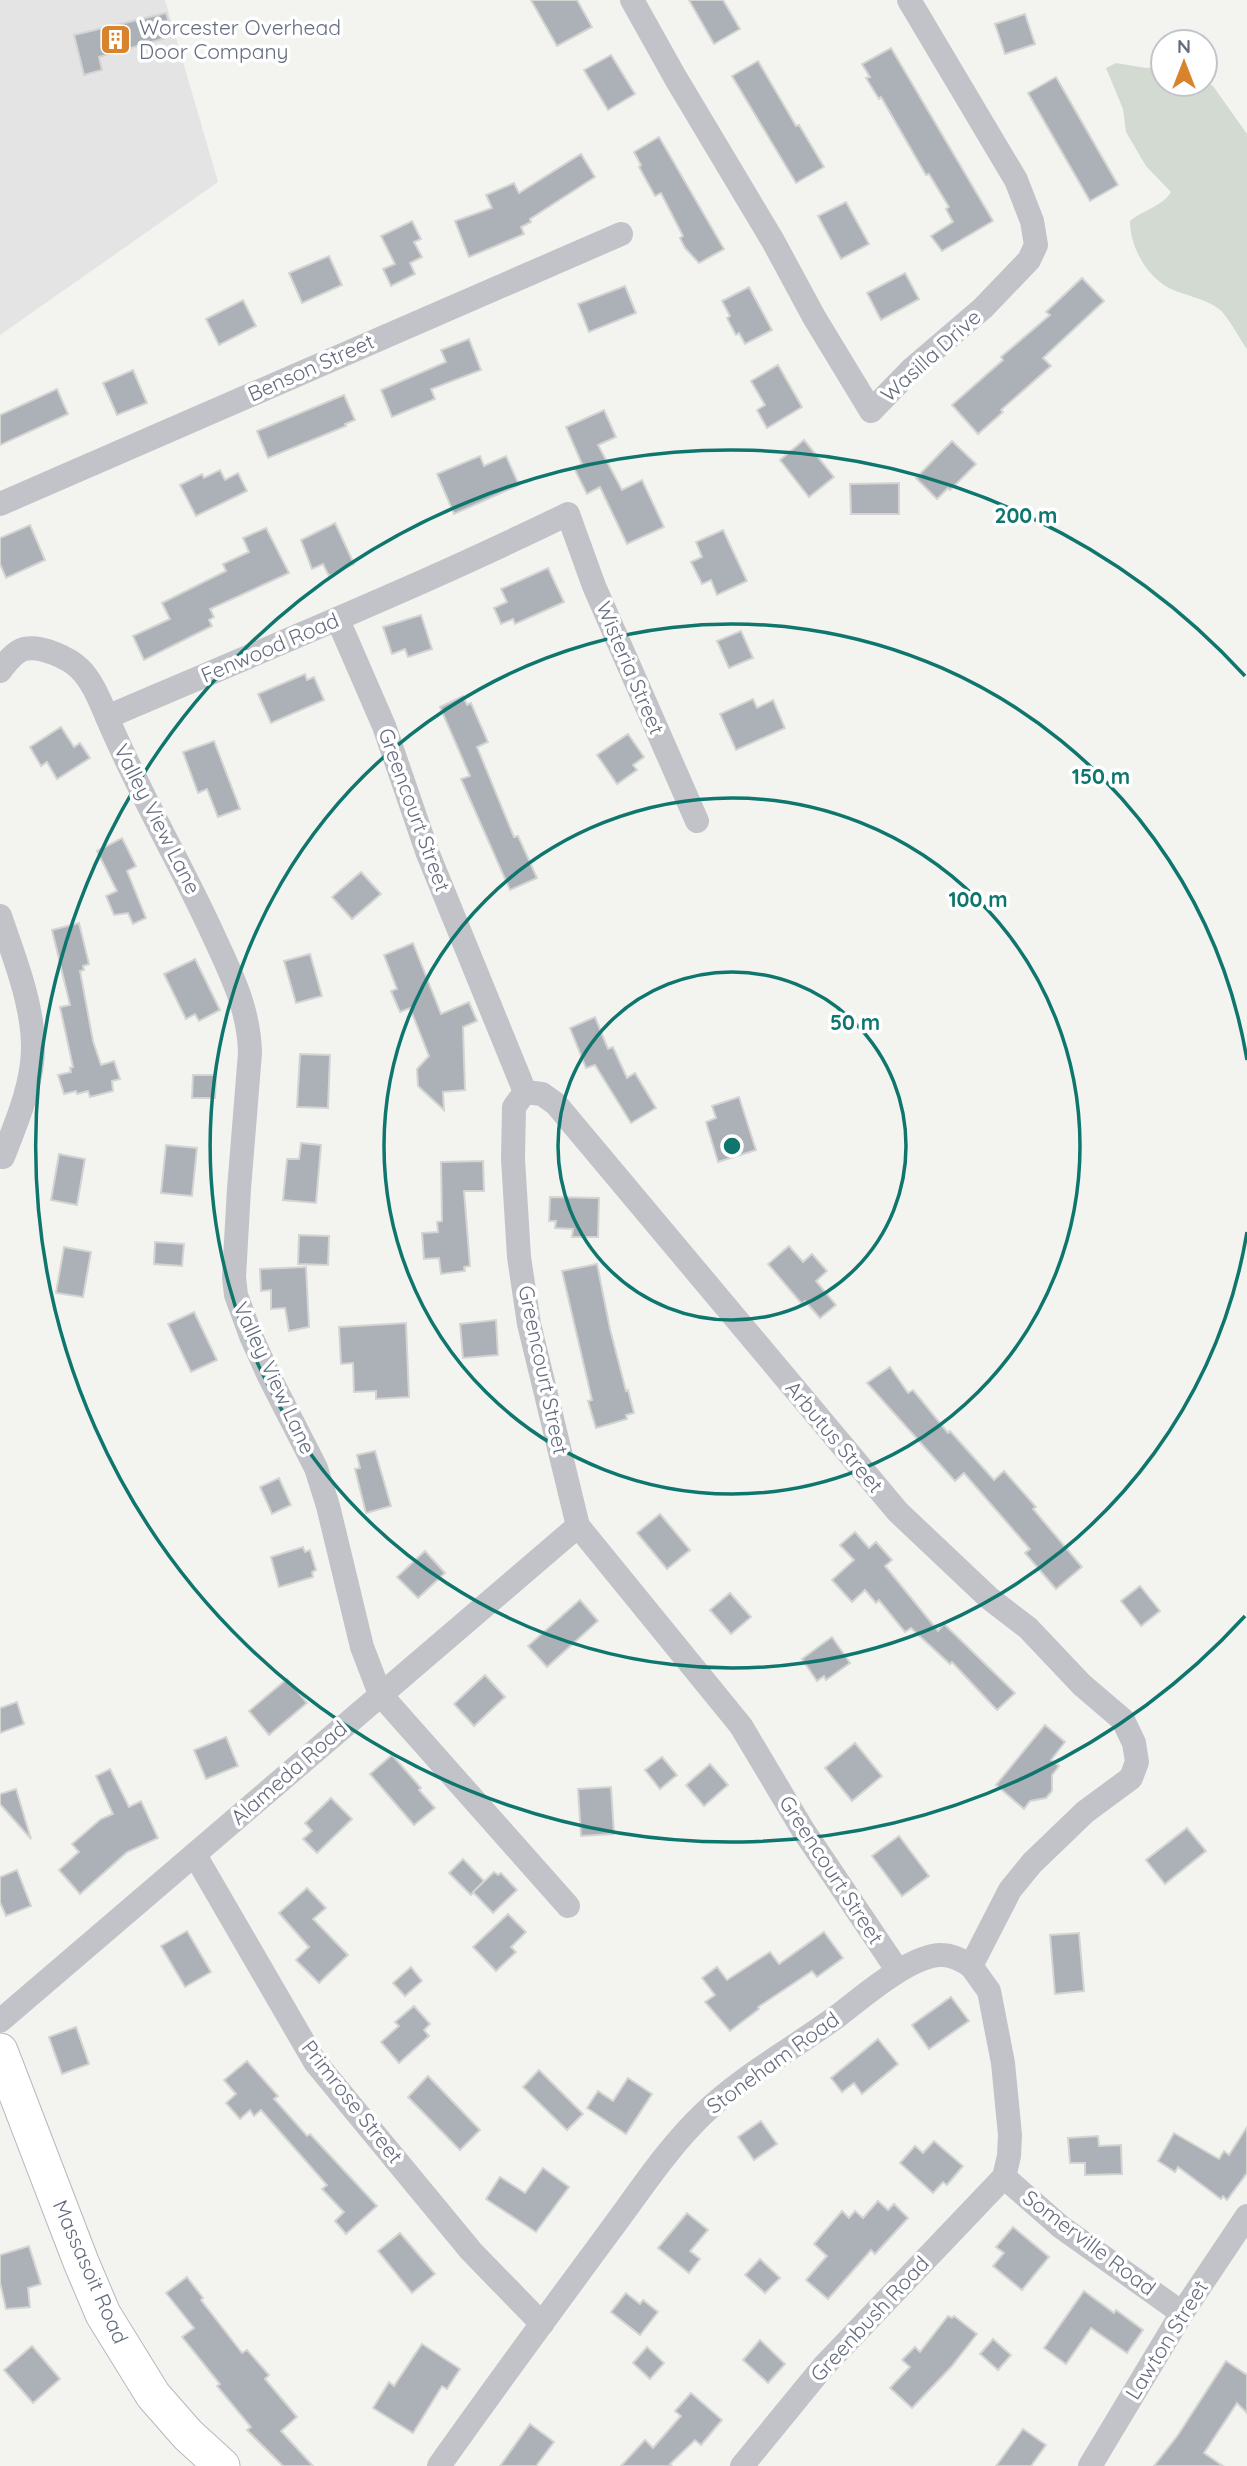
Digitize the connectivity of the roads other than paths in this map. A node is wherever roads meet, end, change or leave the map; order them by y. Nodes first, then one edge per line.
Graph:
1 (632, 0) edge
2 (909, 0) edge
3 (621, 234) dead end
4 (0, 503) edge
5 (568, 514) joint
6 (338, 620) junction
7 (0, 671) edge
8 (107, 717) junction
9 (697, 821) dead end
10 (0, 916) edge
11 (525, 1092) junction
12 (3, 1157) dead end
13 (578, 1526) junction
14 (380, 1694) junction
15 (195, 1855) junction
16 (568, 1906) dead end
17 (971, 1966) junction
18 (898, 1971) junction
19 (0, 2021) edge
20 (0, 2051) edge
21 (1004, 2177) junction
22 (1247, 2216) edge
23 (1182, 2313) junction
24 (542, 2324) junction
25 (222, 2466) edge
26 (439, 2466) edge
27 (741, 2466) edge
28 (1090, 2466) edge

1 - 2 street, Wasilla Drive
3 - 4 street, Benson Street
5 - 6 street, Fenwood Road
5 - 9 street, Wisteria Street
6 - 8 street, Fenwood Road
6 - 11 street, Greencourt Street
7 - 8 street
8 - 14 street, Valley View Lane
10 - 12 street
11 - 13 street, Greencourt Street
11 - 17 street, Arbutus Street
13 - 14 street, Alameda Road
13 - 18 street, Greencourt Street
14 - 15 street, Alameda Road
14 - 16 street, Valley View Lane
15 - 19 street, Alameda Road
15 - 24 street, Primrose Street
17 - 18 street, Stoneham Road
17 - 21 street, Somerville Road
18 - 24 street, Stoneham Road
20 - 25 main road, Massasoit Road
21 - 23 street, Somerville Road
21 - 27 street, Greenbush Road
22 - 23 street, Lawton Street
23 - 28 street, Lawton Street
24 - 26 street, Stoneham Road

